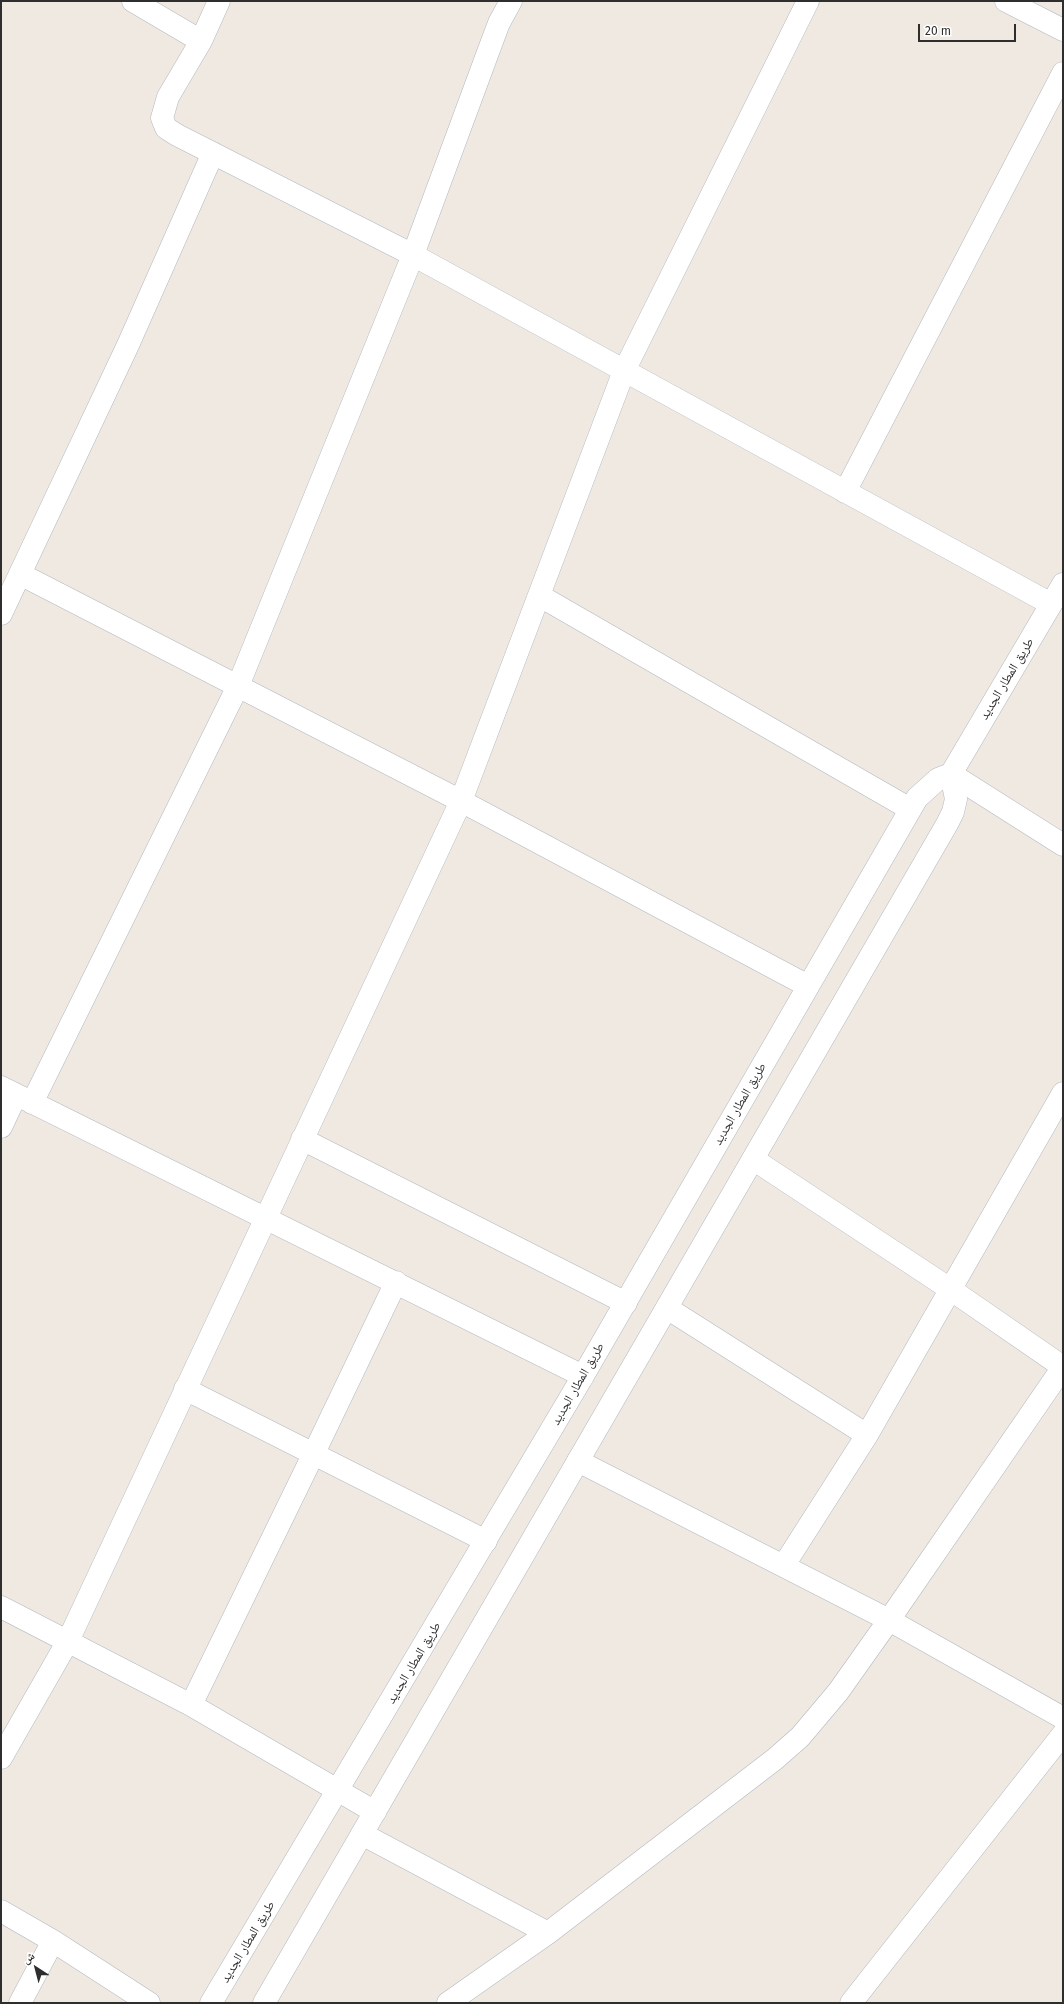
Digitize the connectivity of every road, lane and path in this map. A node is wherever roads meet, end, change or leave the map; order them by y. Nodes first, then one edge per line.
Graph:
1 (133, 1) edge
2 (219, 1) edge
3 (510, 1) edge
4 (808, 1) edge
5 (1006, 1) edge
6 (1063, 30) edge
7 (201, 41) junction
8 (1063, 73) edge
9 (213, 153) junction
10 (413, 255) junction
11 (624, 371) junction
12 (845, 492) junction
13 (20, 574) junction
14 (1063, 584) edge
15 (540, 596) junction
16 (1051, 604) junction
17 (1, 614) edge
18 (238, 686) junction
19 (950, 774) junction
20 (461, 801) junction
21 (910, 809) junction
22 (1063, 845) edge
23 (808, 986) junction
24 (1063, 1092) edge
25 (16, 1095) edge
26 (1, 1127) edge
27 (302, 1139) junction
28 (753, 1160) junction
29 (265, 1218) junction
30 (396, 1282) junction
31 (950, 1289) junction
32 (626, 1303) junction
33 (667, 1308) junction
34 (1063, 1367) edge
35 (583, 1376) junction
36 (185, 1389) junction
37 (867, 1435) junction
38 (314, 1453) junction
39 (578, 1461) junction
40 (486, 1541) junction
41 (784, 1565) junction
42 (1, 1607) edge
43 (889, 1620) junction
44 (68, 1641) junction
45 (191, 1705) junction
46 (1063, 1718) edge
47 (1063, 1734) edge
48 (1, 1758) edge
49 (338, 1791) junction
50 (375, 1812) junction
51 (362, 1834) junction
52 (1, 1911) edge
53 (548, 1932) junction
54 (52, 1941) junction
55 (267, 2001) edge
56 (20, 2003) edge
57 (149, 2003) edge
58 (211, 2003) edge
59 (448, 2003) edge
60 (851, 2003) edge

1 - 7 street
2 - 7 street
3 - 10 street
4 - 11 street
5 - 6 street
7 - 9 street
8 - 12 street
9 - 10 street
9 - 13 street
10 - 11 street
10 - 18 street
11 - 12 street
11 - 15 street
12 - 16 street
13 - 17 street
13 - 18 street
14 - 16 street, طريق المطار الجديد
15 - 20 street
15 - 21 street
16 - 19 street, طريق المطار الجديد
18 - 20 street
18 - 25 street
19 - 21 street, طريق المطار الجديد
19 - 22 street
19 - 28 street
20 - 23 street
20 - 27 street
21 - 23 street, طريق المطار الجديد
23 - 32 street, طريق المطار الجديد
24 - 31 street
25 - 26 street
25 - 29 street
27 - 29 street
27 - 32 street
28 - 31 street
28 - 33 street
29 - 30 street
29 - 36 street
30 - 35 street
30 - 38 street
31 - 34 street
31 - 37 street
32 - 35 street, طريق المطار الجديد
33 - 37 street
33 - 39 street
34 - 43 street
35 - 40 street, طريق المطار الجديد
36 - 38 street
36 - 44 street
37 - 41 street
38 - 40 street
38 - 45 street
39 - 41 street
39 - 50 street
40 - 49 street, طريق المطار الجديد
41 - 43 street
42 - 44 street
43 - 46 street
43 - 53 street
44 - 45 street
44 - 48 street
45 - 49 street
47 - 60 street
49 - 50 street
49 - 58 street, طريق المطار الجديد
50 - 51 street
51 - 53 street
51 - 55 street
52 - 54 street
53 - 59 street
54 - 56 street
54 - 57 street

